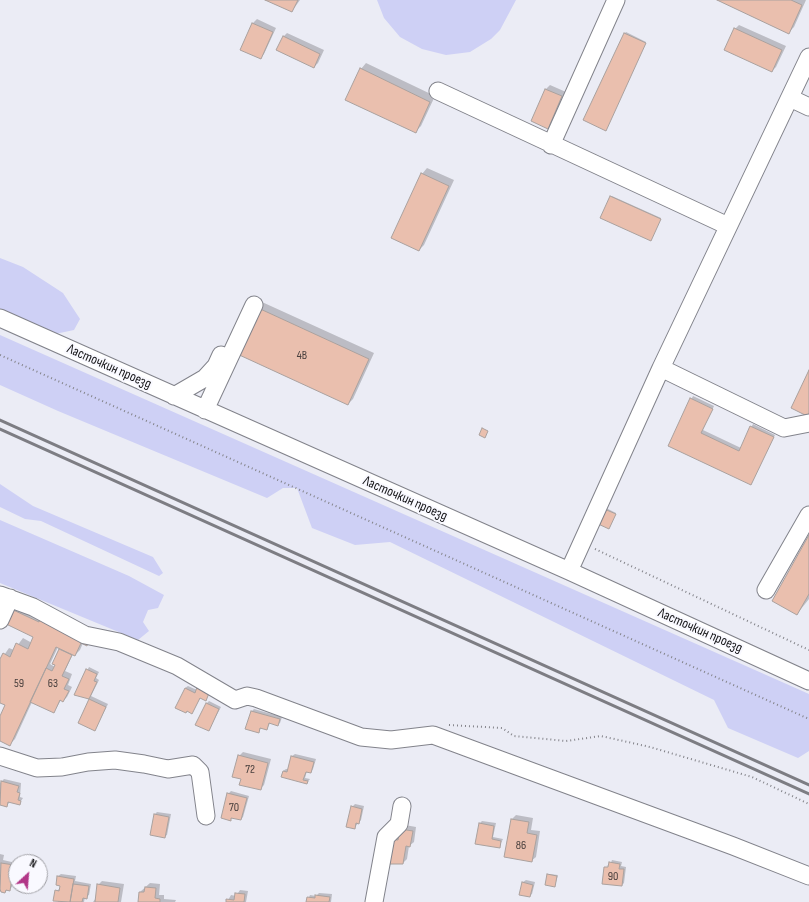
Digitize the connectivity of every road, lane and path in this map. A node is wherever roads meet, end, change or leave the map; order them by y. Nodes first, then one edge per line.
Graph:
1 (616, 0) edge
2 (809, 57) edge
3 (438, 91) dead end
4 (790, 98) junction
5 (809, 107) edge
6 (551, 145) junction
7 (728, 226) junction
8 (254, 305) dead end
9 (0, 318) edge
10 (0, 355) edge
11 (661, 368) junction
12 (217, 386) junction
13 (174, 396) junction
14 (205, 410) junction
15 (809, 423) edge
16 (809, 515) edge
17 (582, 543) junction
18 (569, 572) junction
19 (766, 590) dead end
20 (5, 596) edge
21 (0, 620) edge
22 (809, 650) edge
23 (809, 681) edge
24 (809, 719) edge
25 (433, 735) junction
26 (0, 756) edge
27 (809, 804) edge
28 (402, 806) dead end
29 (206, 816) dead end
30 (809, 876) edge
31 (374, 902) edge

1 - 6 street
2 - 4 street
3 - 6 street
4 - 5 street
4 - 7 street
6 - 7 street
7 - 11 street
8 - 12 street
9 - 13 street, Ласточкин проезд
10 - 24 path
11 - 15 street
11 - 17 street
12 - 13 street
12 - 14 street
13 - 14 street, Ласточкин проезд
14 - 18 street, Ласточкин проезд
16 - 19 street
17 - 18 street
17 - 22 path
18 - 23 street, Ласточкин проезд
20 - 21 street
20 - 25 street
25 - 27 path
25 - 30 street
26 - 29 street
28 - 31 street

